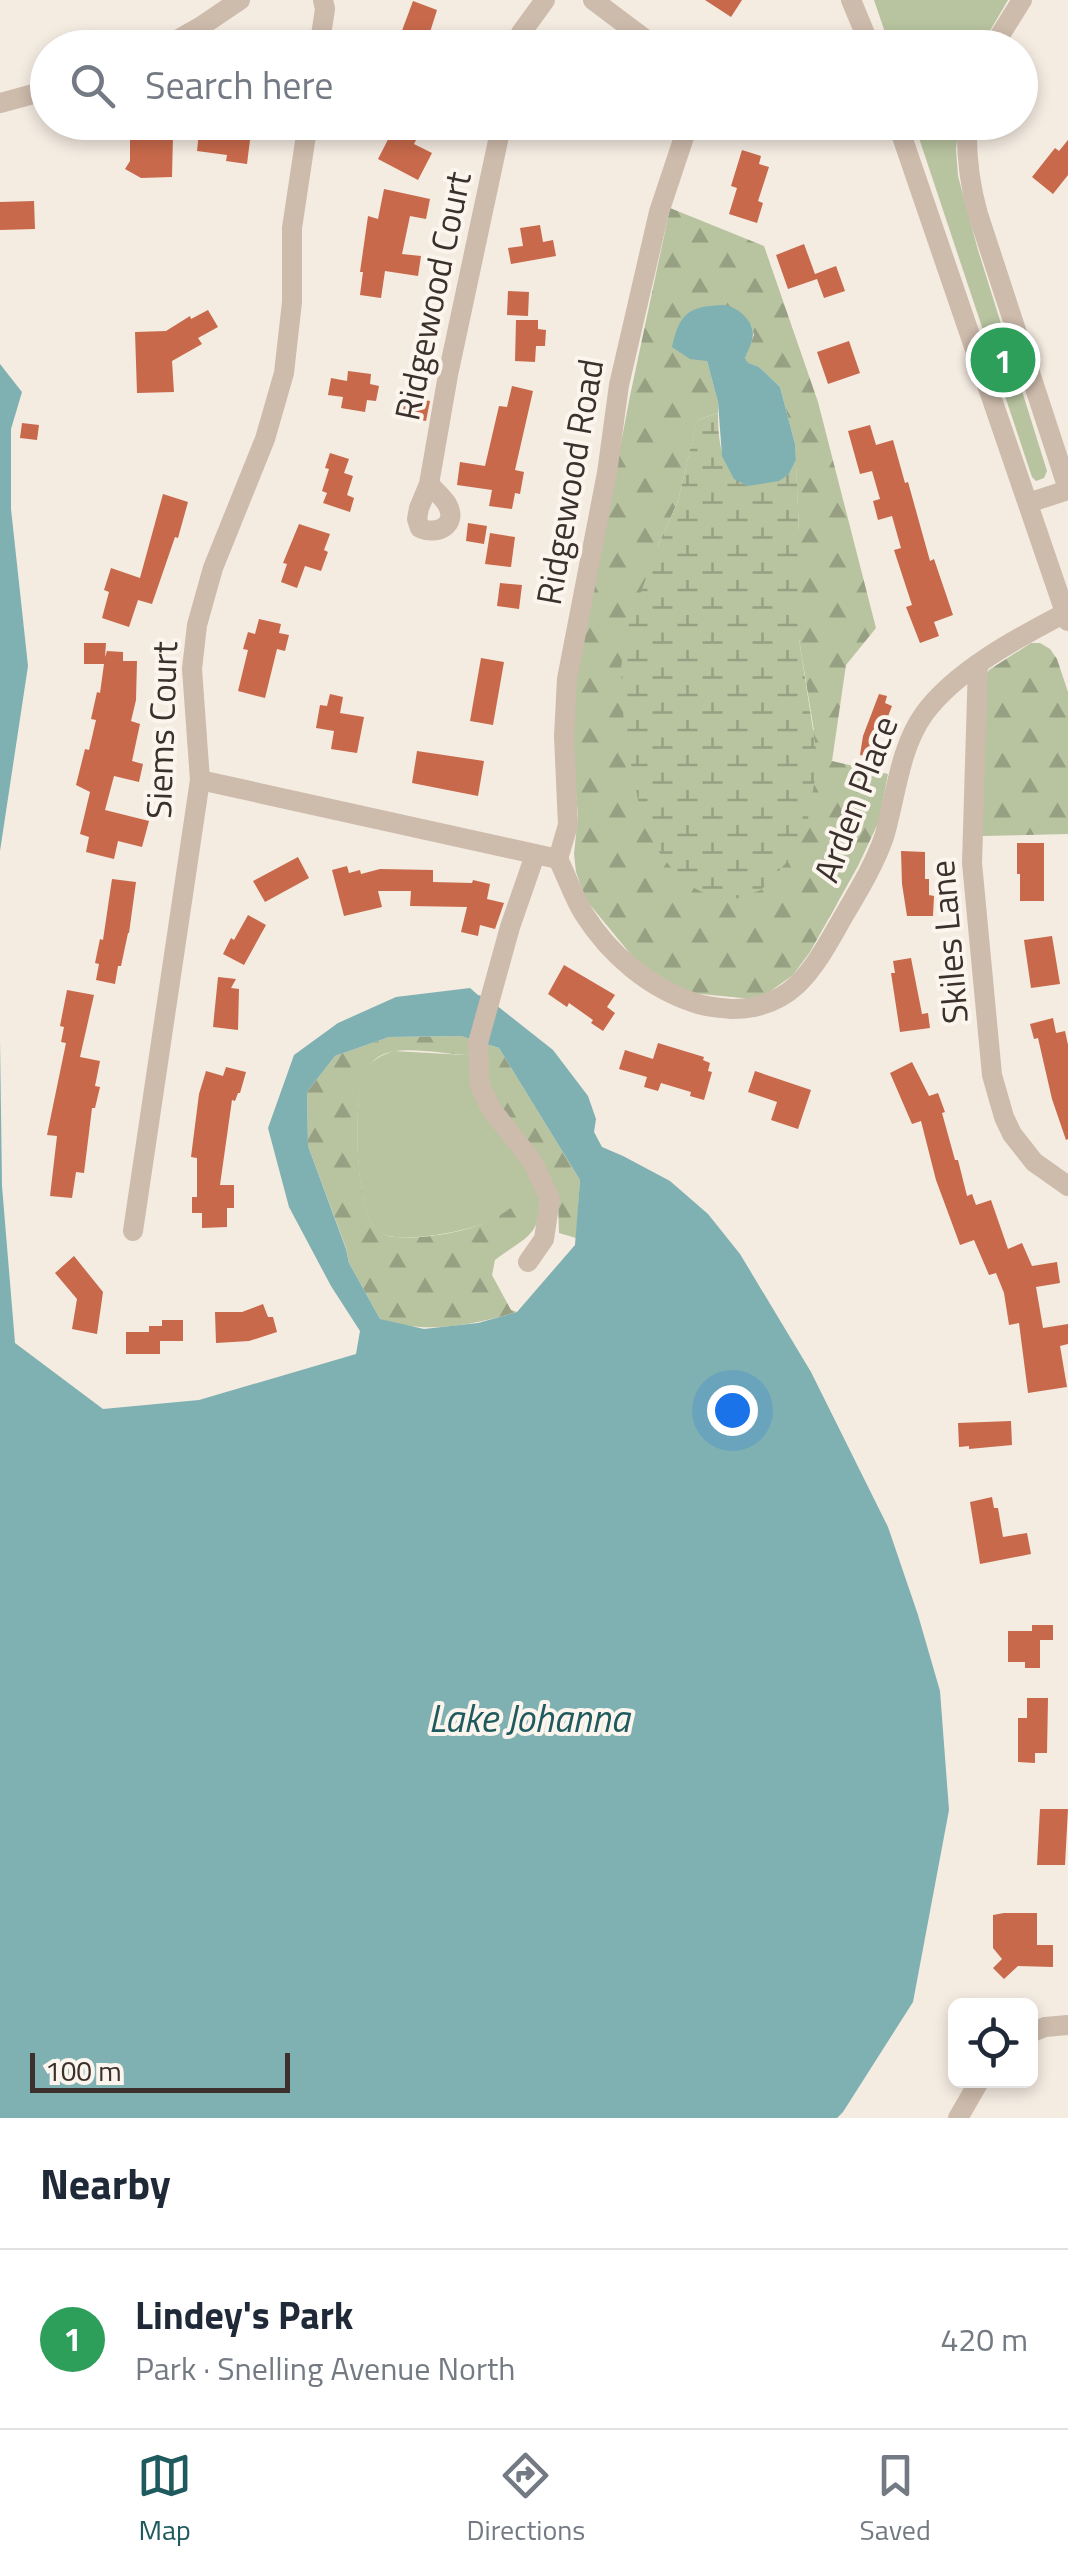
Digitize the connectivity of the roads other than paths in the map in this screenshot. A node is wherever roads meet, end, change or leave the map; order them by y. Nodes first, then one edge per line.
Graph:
1 (240, 0) edge
2 (322, 0) edge
3 (545, 0) edge
4 (593, 0) edge
5 (852, 0) edge
6 (1022, 0) edge
7 (195, 30) edge
8 (322, 30) edge
9 (523, 30) edge
10 (634, 30) edge
11 (863, 30) edge
12 (1003, 30) edge
13 (30, 95) edge
14 (0, 103) edge
15 (305, 140) edge
16 (498, 140) edge
17 (683, 140) edge
18 (903, 140) edge
19 (966, 140) edge
20 (429, 484) dead end
21 (1068, 490) edge
22 (1028, 503) junction
23 (1067, 617) edge
24 (978, 664) junction
25 (200, 780) junction
26 (536, 854) junction
27 (558, 859) junction
28 (1068, 1186) edge
29 (133, 1231) dead end
30 (528, 1262) dead end
31 (1068, 2024) edge
32 (1038, 2029) edge
33 (975, 2088) edge
34 (958, 2118) edge

1 - 7 street
2 - 8 street
3 - 9 street
4 - 10 street
5 - 11 street
6 - 12 street
13 - 14 street
15 - 25 street, Siems Court
16 - 20 street, Ridgewood Court
17 - 27 street, Ridgewood Road
18 - 22 street
19 - 21 street
21 - 22 street
22 - 23 street
23 - 24 street, Arden Place
24 - 27 street, Arden Place
24 - 28 street, Skiles Lane
25 - 26 street
25 - 29 street, Siems Court
26 - 27 street
26 - 30 street
31 - 32 street
33 - 34 street

